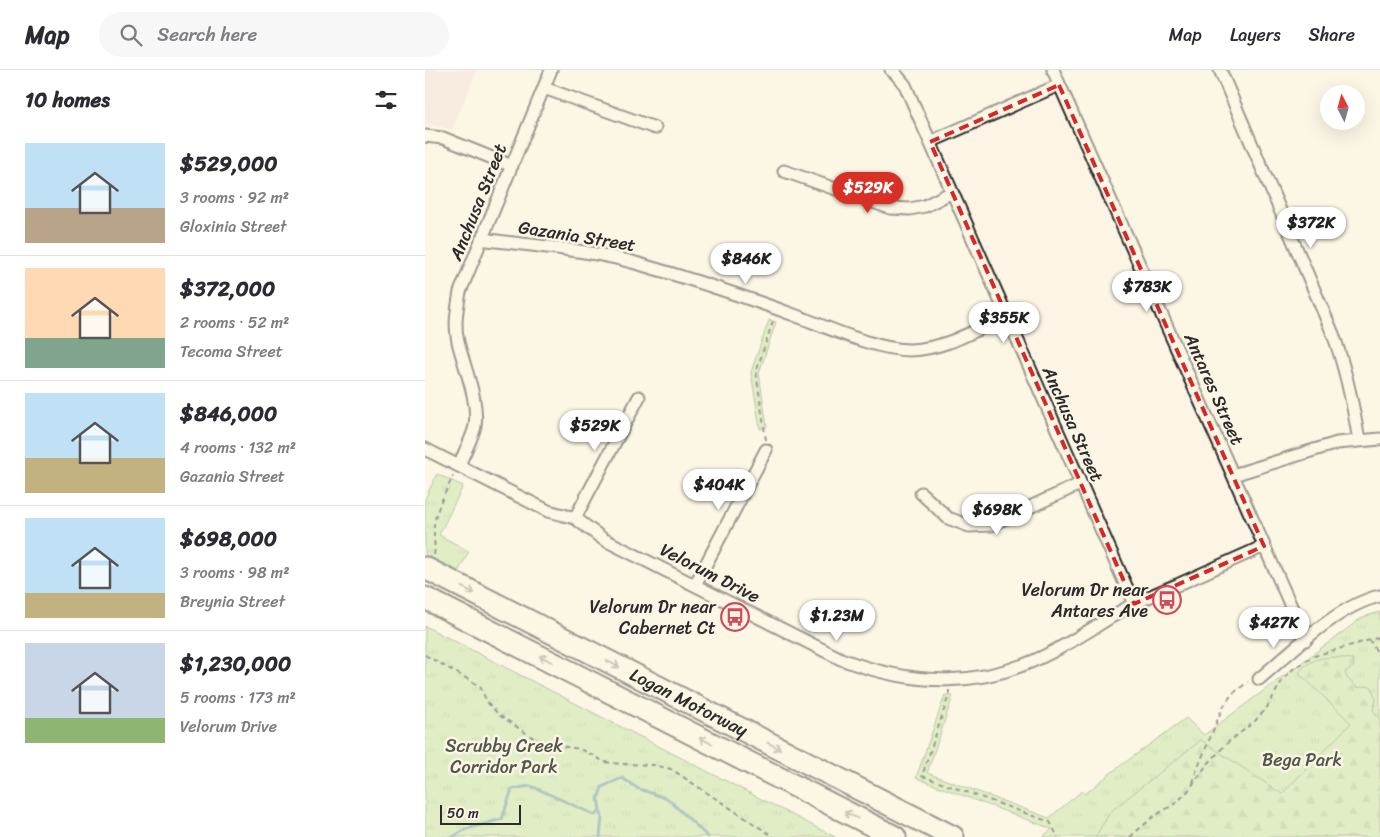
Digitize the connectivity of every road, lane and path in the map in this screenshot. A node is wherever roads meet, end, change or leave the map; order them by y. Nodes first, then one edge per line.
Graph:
1 (551, 70) edge
2 (891, 70) edge
3 (1053, 70) edge
4 (1220, 70) edge
5 (1059, 85) junction
6 (544, 88) junction
7 (655, 128) dead end
8 (425, 136) edge
9 (930, 142) junction
10 (512, 166) junction
11 (784, 171) dead end
12 (952, 192) junction
13 (481, 239) junction
14 (777, 309) junction
15 (1006, 316) junction
16 (639, 397) dead end
17 (1380, 439) edge
18 (1359, 441) junction
19 (425, 449) edge
20 (766, 450) joint
21 (459, 465) junction
22 (1233, 474) junction
23 (1080, 484) junction
24 (921, 493) dead end
25 (575, 518) junction
26 (1264, 546) junction
27 (429, 563) edge
28 (695, 585) junction
29 (1380, 596) edge
30 (425, 598) edge
31 (1134, 604) junction
32 (1380, 637) edge
33 (1369, 639) junction
34 (1306, 640) junction
35 (1380, 654) edge
36 (425, 655) edge
37 (1259, 679) joint
38 (949, 680) junction
39 (1193, 785) junction
40 (774, 837) edge
41 (895, 837) edge
42 (953, 837) edge
43 (1058, 837) edge
44 (1130, 837) edge

1 - 6 street, Anchusa Street
2 - 9 street, Anchusa Street
3 - 5 street, Antares Street
4 - 18 street
5 - 9 street
5 - 22 street, Antares Street
6 - 7 street
6 - 10 street, Anchusa Street
8 - 10 street
9 - 12 street, Anchusa Street
10 - 13 street, Anchusa Street
11 - 12 street
12 - 15 street, Anchusa Street
13 - 14 street, Gazania Street
13 - 21 street, Anchusa Street
14 - 15 street, Gazania Street
14 - 20 path
15 - 23 street, Anchusa Street
16 - 25 street
17 - 18 street
18 - 22 street
19 - 21 street, Velorum Drive
20 - 28 street
21 - 25 street, Velorum Drive
21 - 27 path
22 - 26 street, Antares Street
23 - 24 street
23 - 31 street, Anchusa Street
25 - 28 street, Velorum Drive
26 - 31 street, Velorum Drive
26 - 34 street, Antares Street
27 -> 42 highway, Logan Motorway
28 - 38 street, Velorum Drive
29 - 34 street
41 -> 30 highway, Logan Motorway
31 - 38 street, Velorum Drive
32 - 33 path
33 - 35 path
33 - 39 path
34 - 37 street
36 - 40 path
37 - 39 path
38 - 43 path
39 - 44 path

